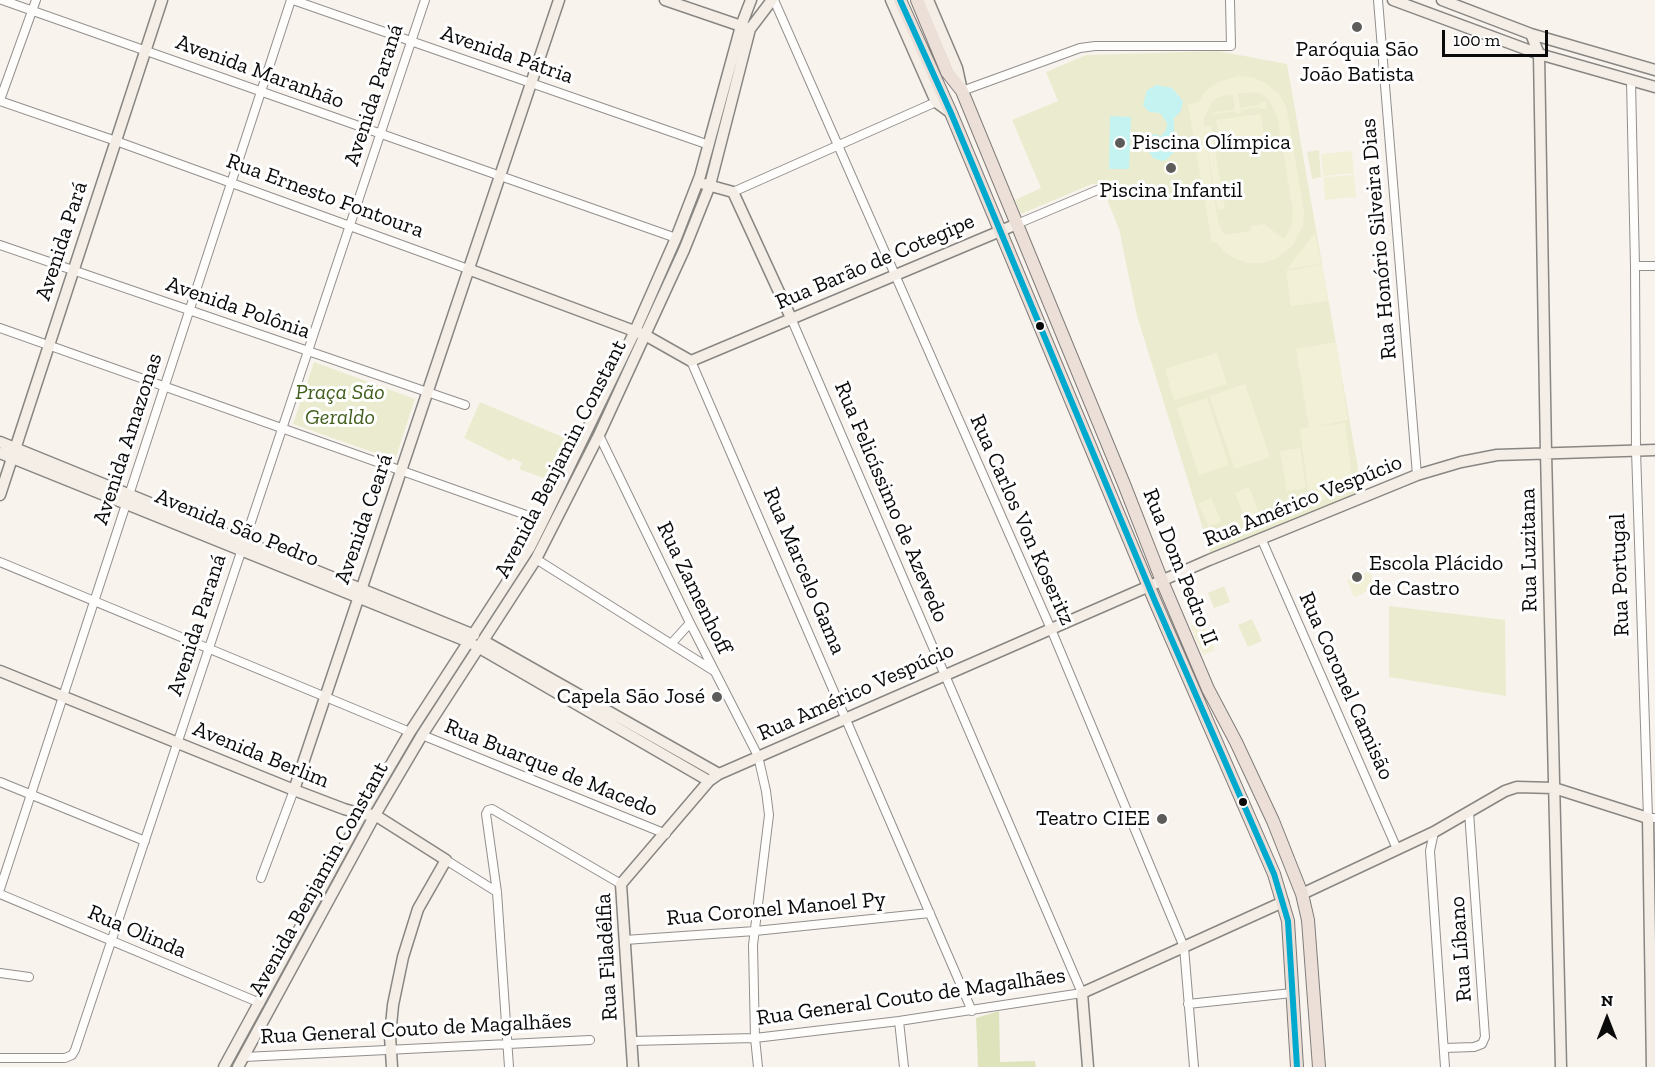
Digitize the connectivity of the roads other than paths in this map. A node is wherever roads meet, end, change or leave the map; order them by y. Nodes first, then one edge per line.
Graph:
1 (2, 0) edge
2 (36, 0) edge
3 (162, 0) edge
4 (292, 0) edge
5 (425, 0) edge
6 (559, 0) edge
7 (665, 0) edge
8 (751, 0) edge
9 (773, 0) edge
10 (891, 0) edge
11 (900, 0) edge
12 (917, 0) edge
13 (928, 0) edge
14 (1230, 0) edge
15 (1378, 0) edge
16 (1393, 0) edge
17 (1443, 0) edge
18 (32, 10) junction
19 (746, 28) junction
20 (1531, 34) junction
21 (411, 41) junction
22 (146, 50) junction
23 (1539, 54) junction
24 (1655, 70) edge
25 (1631, 81) junction
26 (531, 83) junction
27 (1655, 87) edge
28 (261, 91) junction
29 (962, 91) junction
30 (0, 101) edge
31 (936, 102) junction
32 (951, 113) junction
33 (381, 134) junction
34 (116, 141) junction
35 (709, 145) junction
36 (837, 146) junction
37 (500, 175) junction
38 (698, 182) junction
39 (231, 183) junction
40 (710, 185) junction
41 (1107, 186) dead end
42 (733, 192) junction
43 (1017, 224) junction
44 (350, 226) junction
45 (999, 231) junction
46 (676, 238) junction
47 (0, 245) edge
48 (1635, 266) junction
49 (1655, 266) edge
50 (468, 269) junction
51 (73, 270) junction
52 (895, 275) junction
53 (189, 310) junction
54 (791, 318) junction
55 (0, 328) edge
56 (640, 333) junction
57 (49, 345) junction
58 (309, 351) junction
59 (691, 361) junction
60 (164, 386) junction
61 (427, 392) junction
62 (465, 405) dead end
63 (283, 428) junction
64 (599, 435) junction
65 (0, 442) edge
66 (1636, 450) junction
67 (1655, 450) edge
68 (0, 453) edge
69 (14, 453) junction
70 (1546, 453) junction
71 (401, 470) junction
72 (1417, 475) junction
73 (0, 495) edge
74 (127, 499) junction
75 (543, 520) junction
76 (1261, 538) junction
77 (242, 546) junction
78 (536, 559) junction
79 (0, 562) edge
80 (1162, 581) junction
81 (1149, 586) junction
82 (359, 593) junction
83 (94, 601) junction
84 (690, 623) junction
85 (1051, 629) junction
86 (477, 642) junction
87 (671, 644) junction
88 (208, 648) junction
89 (0, 671) edge
90 (715, 672) junction
91 (944, 675) junction
92 (63, 697) junction
93 (325, 697) junction
94 (846, 719) junction
95 (410, 732) junction
96 (422, 735) junction
97 (177, 743) junction
98 (673, 754) junction
99 (758, 756) junction
100 (718, 774) junction
101 (709, 781) junction
102 (0, 782) edge
103 (1554, 788) junction
104 (294, 790) junction
105 (32, 795) junction
106 (1469, 812) junction
107 (362, 814) junction
108 (375, 815) junction
109 (1651, 818) edge
110 (1434, 832) junction
111 (666, 834) junction
112 (145, 841) junction
113 (1415, 841) junction
114 (1397, 849) junction
115 (1430, 851) junction
116 (446, 860) junction
117 (261, 878) dead end
118 (621, 884) junction
119 (0, 889) edge
120 (497, 892) junction
121 (0, 894) edge
122 (1302, 894) junction
123 (1283, 902) junction
124 (930, 913) junction
125 (755, 931) junction
126 (625, 940) junction
127 (112, 941) junction
128 (1184, 947) junction
129 (1653, 947) edge
130 (0, 973) edge
131 (29, 977) dead end
132 (1082, 993) junction
133 (1292, 993) junction
134 (260, 1003) junction
135 (1188, 1004) junction
136 (972, 1011) junction
137 (899, 1022) junction
138 (755, 1038) junction
139 (590, 1040) dead end
140 (632, 1041) junction
141 (507, 1045) junction
142 (1444, 1048) junction
143 (390, 1050) junction
144 (0, 1058) edge
145 (241, 1062) edge
146 (224, 1067) edge
147 (392, 1067) edge
148 (508, 1067) edge
149 (633, 1067) edge
150 (758, 1067) edge
151 (904, 1067) edge
152 (1088, 1067) edge
153 (1194, 1067) edge
154 (1297, 1067) edge
155 (1319, 1067) edge
156 (1445, 1067) edge
157 (1562, 1067) edge
158 (1652, 1067) edge

1 - 18 street, Avenida Maranhão
2 - 18 street
3 - 22 street, Avenida Pará
4 - 21 street, Avenida Pátria
4 - 28 street, Avenida Amazonas
5 - 21 street, Avenida Paraná
6 - 26 street, Avenida Ceará
7 - 19 street
8 - 19 street, Avenida Benjamin Constant
9 - 19 street, Avenida Benjamin Constant
9 - 36 street, Rua Carlos Von Koseritz
10 - 31 street
11 - 32 main road, Rua Dom Pedro II
12 - 29 main road, Rua Dom Pedro II
13 - 29 street, Rua Dom Pedro II
14 - 29 street
15 - 72 street, Rua Honório Silveira Dias
16 - 23 street
17 - 20 street
18 - 22 street, Avenida Maranhão
18 - 30 street
19 - 35 street, Avenida Benjamin Constant
19 - 40 street, Avenida Benjamin Constant
20 - 23 street, Rua Luzitana
20 - 24 street
21 - 26 street, Avenida Pátria
21 - 33 street, Avenida Paraná
22 - 28 street, Avenida Maranhão
22 - 34 street, Avenida Pará
23 - 25 street
23 - 70 street, Rua Luzitana
25 - 27 street
25 - 48 street, Rua Portugal
26 - 35 street, Avenida Pátria
26 - 37 street, Avenida Ceará
28 - 33 street, Avenida Maranhão
28 - 39 street, Avenida Amazonas
29 - 43 main road, Rua Dom Pedro II
30 - 34 street, Rua Ernesto Fontoura
31 - 32 street
31 - 36 street
32 - 45 main road, Rua Dom Pedro II
33 - 37 street, Avenida Maranhão
33 - 44 street, Avenida Paraná
34 - 39 street, Rua Ernesto Fontoura
34 - 51 street, Avenida Pará
35 - 38 street, Avenida Benjamin Constant
36 - 42 street
36 - 52 street, Rua Carlos Von Koseritz
37 - 46 street, Avenida Maranhão
37 - 50 street, Avenida Ceará
38 - 40 street
38 - 46 street, Avenida Benjamin Constant
39 - 44 street, Rua Ernesto Fontoura
39 - 53 street, Avenida Amazonas
40 - 42 street
40 - 56 street, Avenida Benjamin Constant
41 - 43 street, Rua Barão de Cotegipe
42 - 54 street, Rua Felicíssimo de Azevedo
43 - 45 street, Rua Barão de Cotegipe
43 - 80 main road, Rua Dom Pedro II
44 - 50 street, Rua Ernesto Fontoura
44 - 58 street, Avenida Paraná
45 - 52 street, Rua Barão de Cotegipe
45 - 81 main road, Rua Dom Pedro II
46 - 56 street, Avenida Benjamin Constant
47 - 51 street, Avenida Polônia
48 - 49 street
48 - 66 street, Rua Portugal
50 - 56 street, Rua Ernesto Fontoura
50 - 61 street, Avenida Ceará
51 - 53 street, Avenida Polônia
51 - 57 street, Avenida Pará
52 - 54 street, Rua Barão de Cotegipe
52 - 85 street, Rua Carlos Von Koseritz
53 - 58 street, Avenida Polônia
53 - 60 street, Avenida Amazonas
54 - 59 street, Rua Barão de Cotegipe
54 - 91 street, Rua Felicíssimo de Azevedo
55 - 57 street
56 - 59 street
56 - 64 street, Avenida Benjamin Constant
56 - 75 street, Avenida Benjamin Constant
57 - 60 street
57 - 69 street, Avenida Pará
58 - 61 street, Avenida Polônia
58 - 63 street, Avenida Paraná
59 - 94 street, Rua Marcelo Gama
60 - 63 street
60 - 74 street, Avenida Amazonas
61 - 62 street, Avenida Polônia
61 - 71 street, Avenida Ceará
63 - 71 street
63 - 77 street, Avenida Paraná
64 - 78 street, Avenida Benjamin Constant
64 - 84 street, Rua Zamenhoff
65 - 69 street, Avenida São Pedro
66 - 67 street, Rua Américo Vespúcio
66 - 70 street, Rua Américo Vespúcio
66 - 109 street, Rua Portugal
68 - 69 street, Avenida São Pedro
69 - 73 street, Avenida Pará
69 - 74 street, Avenida São Pedro
70 - 72 street, Rua Américo Vespúcio
70 - 103 street, Rua Luzitana
71 - 75 street
71 - 82 street, Avenida Ceará
72 - 76 street, Rua Américo Vespúcio
74 - 77 street, Avenida São Pedro
74 - 83 street, Avenida Amazonas
75 - 86 street, Avenida Benjamin Constant
76 - 80 street, Rua Américo Vespúcio
76 - 114 street, Rua Coronel Camisão
77 - 82 street, Avenida São Pedro
77 - 88 street, Avenida Paraná
78 - 86 street, Avenida Benjamin Constant
78 - 87 street
79 - 83 street, Rua Buarque de Macedo
80 - 81 street, Rua Américo Vespúcio
80 - 122 main road, Rua Dom Pedro II
81 - 85 street, Rua Américo Vespúcio
81 - 123 main road, Rua Dom Pedro II
82 - 86 street, Avenida São Pedro
82 - 93 street, Avenida Ceará
83 - 88 street, Rua Buarque de Macedo
83 - 92 street, Avenida Amazonas
84 - 87 street
84 - 90 street, Rua Zamenhoff
85 - 91 street, Rua Américo Vespúcio
85 - 128 street, Rua Carlos Von Koseritz
86 - 95 street, Avenida Benjamin Constant
86 - 96 street, Avenida Benjamin Constant
86 - 98 street, Avenida São Pedro
87 - 90 street
88 - 93 street, Rua Buarque de Macedo
88 - 97 street, Avenida Paraná
89 - 92 street, Avenida Berlim
90 - 99 street, Rua Zamenhoff
91 - 94 street, Rua Américo Vespúcio
91 - 132 street, Rua Felicíssimo de Azevedo
92 - 97 street, Avenida Berlim
92 - 105 street, Avenida Amazonas
93 - 95 street, Rua Buarque de Macedo
93 - 104 street, Avenida Ceará
94 - 99 street, Rua Américo Vespúcio
94 - 124 street, Rua Marcelo Gama
95 - 107 street, Avenida Benjamin Constant
96 - 108 street, Avenida Benjamin Constant
96 - 111 street, Rua Buarque de Macedo
97 - 104 street, Avenida Berlim
97 - 112 street, Avenida Paraná
98 - 100 street, Avenida São Pedro
98 - 101 street, Avenida São Pedro
99 - 100 street, Rua Américo Vespúcio
99 - 125 street, Rua Zamenhoff
100 - 101 street, Rua Filadélfia
101 - 111 street, Rua Filadélfia
102 - 105 street
103 - 106 street
103 - 109 street
103 - 157 street, Rua Luzitana
104 - 107 street, Avenida Berlim
104 - 117 street, Avenida Ceará
105 - 112 street
105 - 119 street, Avenida Amazonas
106 - 110 street
106 - 142 street, Rua Líbano
107 - 108 street, Avenida Berlim
107 - 134 street, Avenida Benjamin Constant
108 - 116 street, Avenida Berlim
108 - 145 street, Avenida Benjamin Constant
109 - 129 street, Rua Portugal
110 - 113 street
110 - 115 street
111 - 118 street, Rua Filadélfia
112 - 127 street, Avenida Paraná
113 - 114 street
113 - 115 street
114 - 122 street
115 - 142 street
116 - 120 street, Avenida Berlim
116 - 143 street
118 - 120 street
118 - 126 street, Rua Filadélfia
120 - 141 street
121 - 127 street, Rua Olinda
122 - 155 main road, Rua Dom Pedro II
123 - 128 street, Rua General Couto de Magalhães
123 - 133 main road, Rua Dom Pedro II
124 - 125 street, Rua Coronel Manoel Py
124 - 136 street, Rua Marcelo Gama
125 - 126 street, Rua Coronel Manoel Py
125 - 138 street, Rua Zamenhoff
126 - 140 street, Rua Filadélfia
127 - 134 street, Rua Olinda
127 - 144 street, Avenida Paraná
128 - 132 street, Rua General Couto de Magalhães
128 - 135 street, Rua Carlos Von Koseritz
129 - 158 street, Rua Portugal
130 - 131 street
132 - 136 street, Rua General Couto de Magalhães
132 - 152 street, Rua Felicíssimo de Azevedo
133 - 135 street
133 - 154 main road, Rua Dom Pedro II
134 - 146 street, Avenida Benjamin Constant
135 - 153 street, Rua Carlos Von Koseritz
136 - 137 street, Rua General Couto de Magalhães
137 - 138 street, Rua General Couto de Magalhães
137 - 151 street
138 - 140 street, Rua General Couto de Magalhães
138 - 150 street, Rua Zamenhoff
139 - 141 street, Rua General Couto de Magalhães
140 - 149 street, Rua Filadélfia
141 - 143 street, Rua General Couto de Magalhães
141 - 148 street
142 - 156 street
143 - 145 street, Rua General Couto de Magalhães
143 - 147 street

